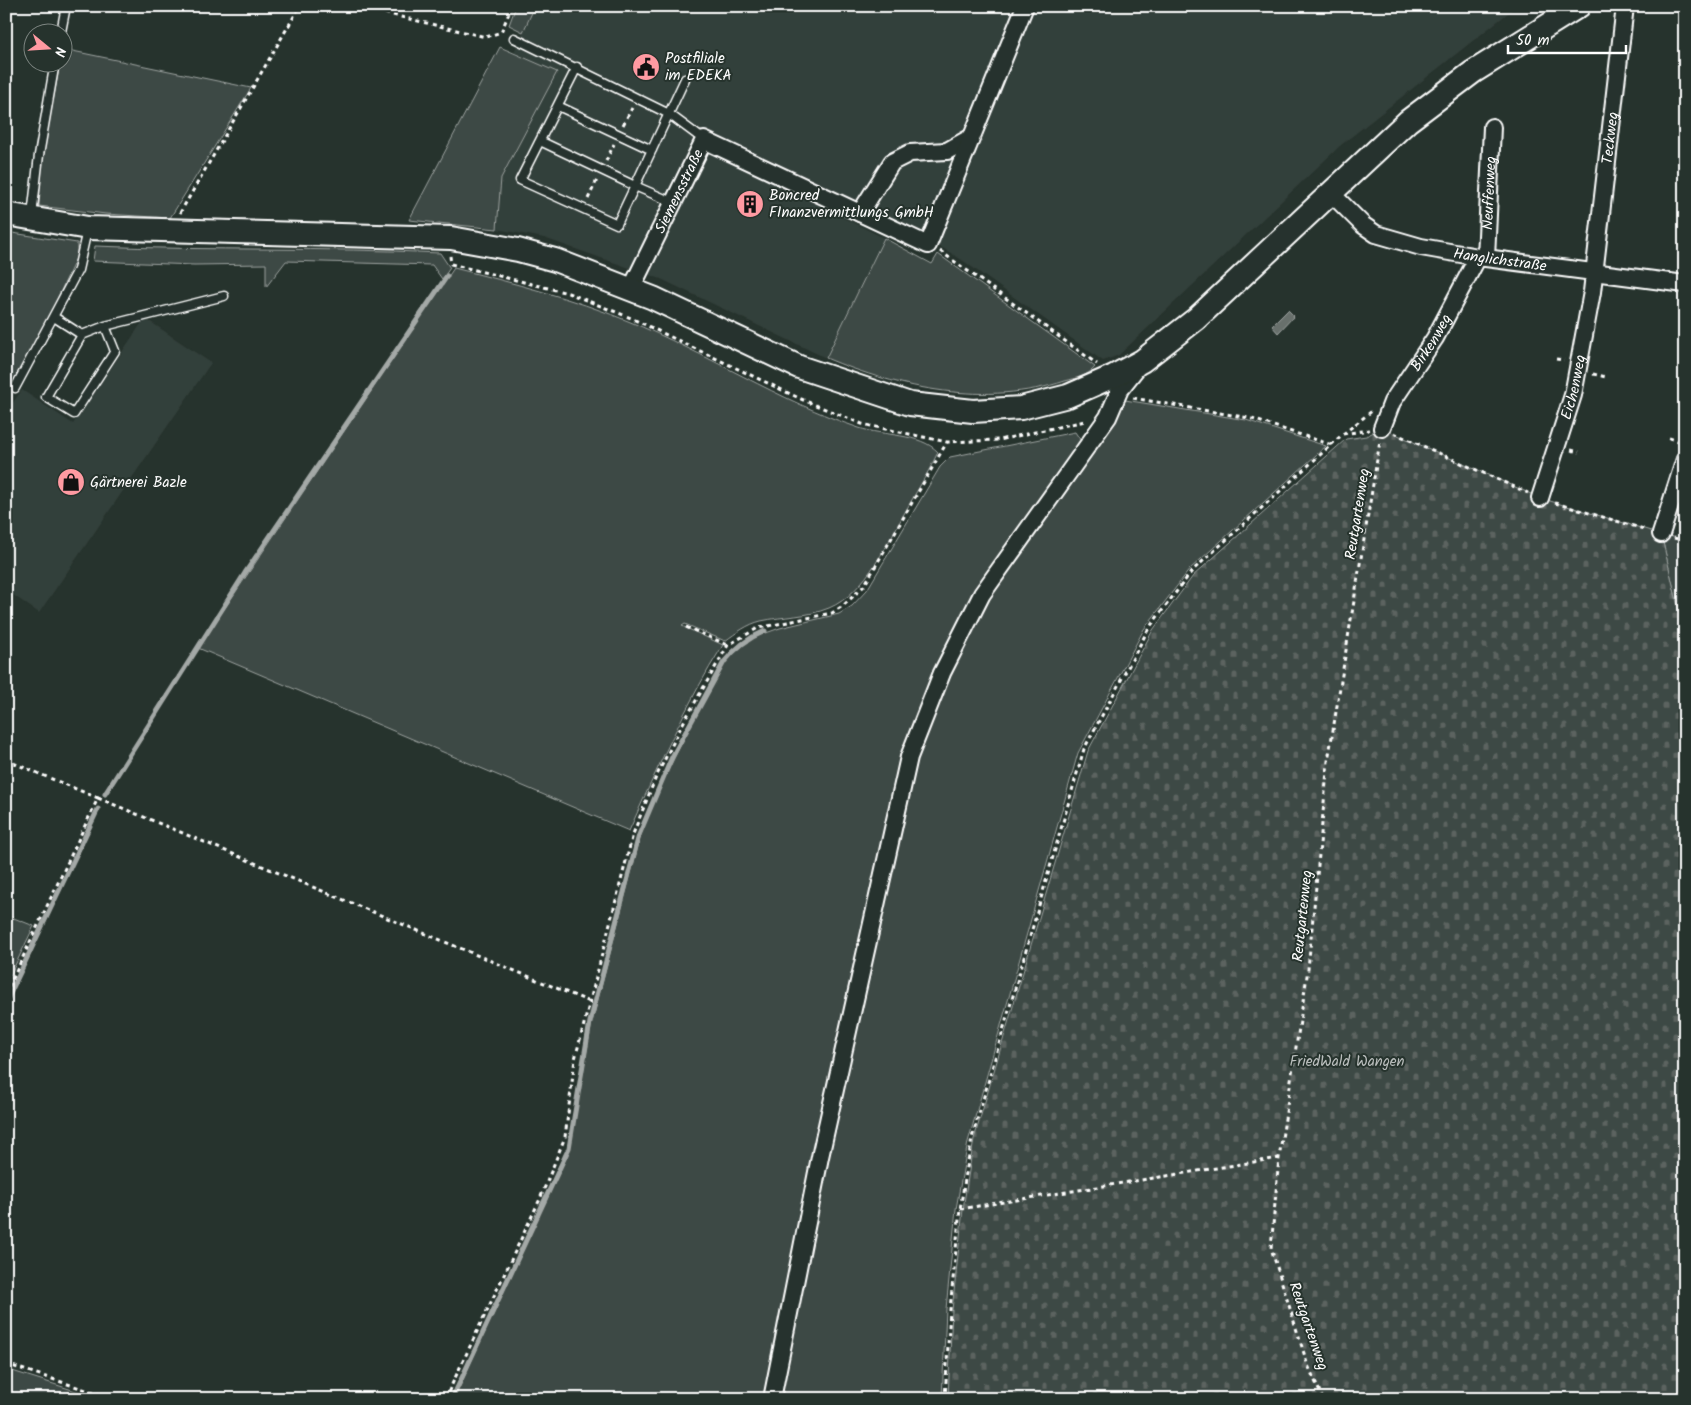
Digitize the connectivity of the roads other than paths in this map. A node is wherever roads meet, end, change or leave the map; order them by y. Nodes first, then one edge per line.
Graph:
1 (66, 6) edge
2 (1025, 6) edge
3 (1579, 6) edge
4 (1625, 6) edge
5 (63, 22) edge
6 (514, 38) dead end
7 (577, 67) junction
8 (53, 72) edge
9 (686, 80) dead end
10 (558, 106) junction
11 (669, 114) junction
12 (1492, 127) dead end
13 (970, 138) junction
14 (704, 140) junction
15 (540, 141) junction
16 (652, 150) junction
17 (635, 186) junction
18 (1331, 193) junction
19 (672, 202) junction
20 (860, 213) junction
21 (6, 214) edge
22 (31, 220) junction
23 (88, 228) junction
24 (1482, 258) junction
25 (1594, 272) junction
26 (1685, 284) edge
27 (631, 289) junction
28 (224, 296) dead end
29 (54, 317) junction
30 (105, 326) junction
31 (82, 335) junction
32 (1116, 386) junction
33 (14, 388) dead end
34 (1382, 428) road end
35 (1685, 459) edge
36 (1540, 498) dead end
37 (1661, 534) dead end
38 (772, 1399) edge

1 - 5 lane
2 - 13 street
3 - 18 street
4 - 25 street, Teckweg
6 - 7 lane
7 - 10 lane
7 - 11 lane
8 - 22 lane
9 - 11 lane
10 - 15 lane
10 - 16 lane
11 - 14 lane
11 - 16 lane
12 - 24 street, Neuffenweg
13 - 20 street
13 - 20 street, Siemensstraße
14 - 19 street, Siemensstraße
14 - 20 street, Siemensstraße
15 - 17 lane
15 - 17 lane
16 - 17 lane
17 - 19 lane
18 - 24 street, Hanglichstraße
18 - 32 street
19 - 27 street, Siemensstraße
21 - 22 street
22 - 23 street
23 - 27 street
23 - 29 lane
24 - 25 street, Hanglichstraße
24 - 34 street, Birkenweg
25 - 26 street, Hanglichstraße
25 - 36 street, Eichenweg
27 - 32 street
28 - 30 lane
29 - 31 lane
29 - 33 lane
30 - 31 lane
30 - 31 lane
32 - 38 street
35 - 37 street

